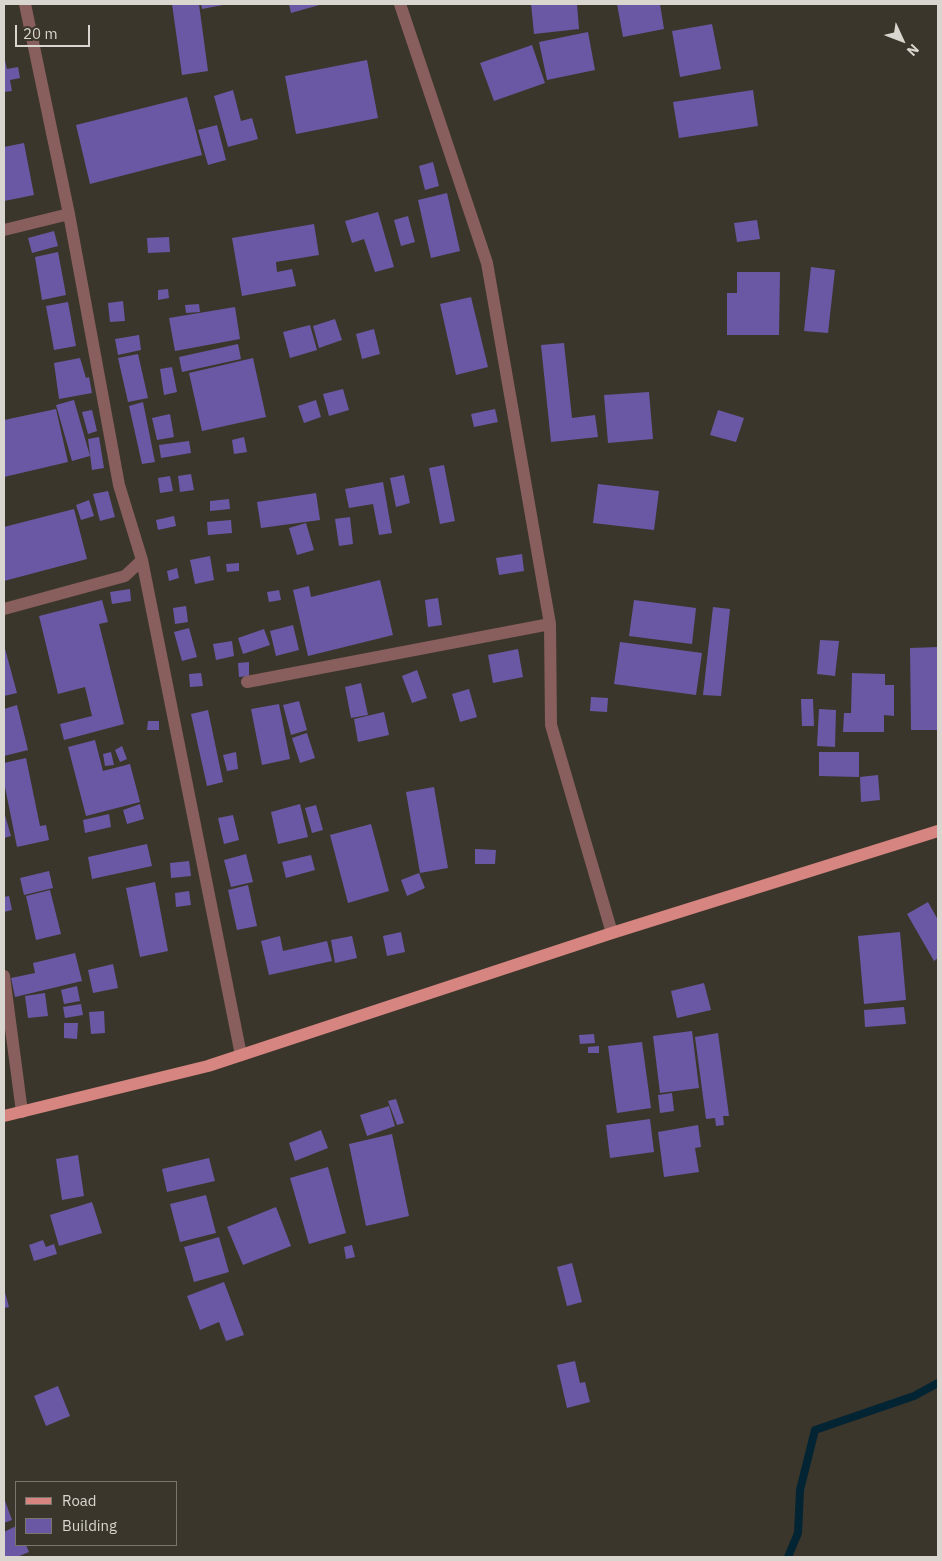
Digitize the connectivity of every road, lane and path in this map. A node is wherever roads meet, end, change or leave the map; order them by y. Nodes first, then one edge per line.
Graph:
1 (25, 4) edge
2 (400, 4) edge
3 (69, 214) junction
4 (4, 230) edge
5 (142, 560) junction
6 (4, 609) edge
7 (550, 624) junction
8 (247, 682) dead end
9 (938, 831) edge
10 (612, 933) junction
11 (4, 976) edge
12 (242, 1055) junction
13 (22, 1112) junction
14 (4, 1116) edge

1 - 3 street
2 - 7 street
3 - 4 street
3 - 5 street
5 - 6 street
5 - 12 street
7 - 8 street
7 - 10 street
9 - 10 main road
10 - 12 main road
11 - 13 street
12 - 13 main road
13 - 14 main road

